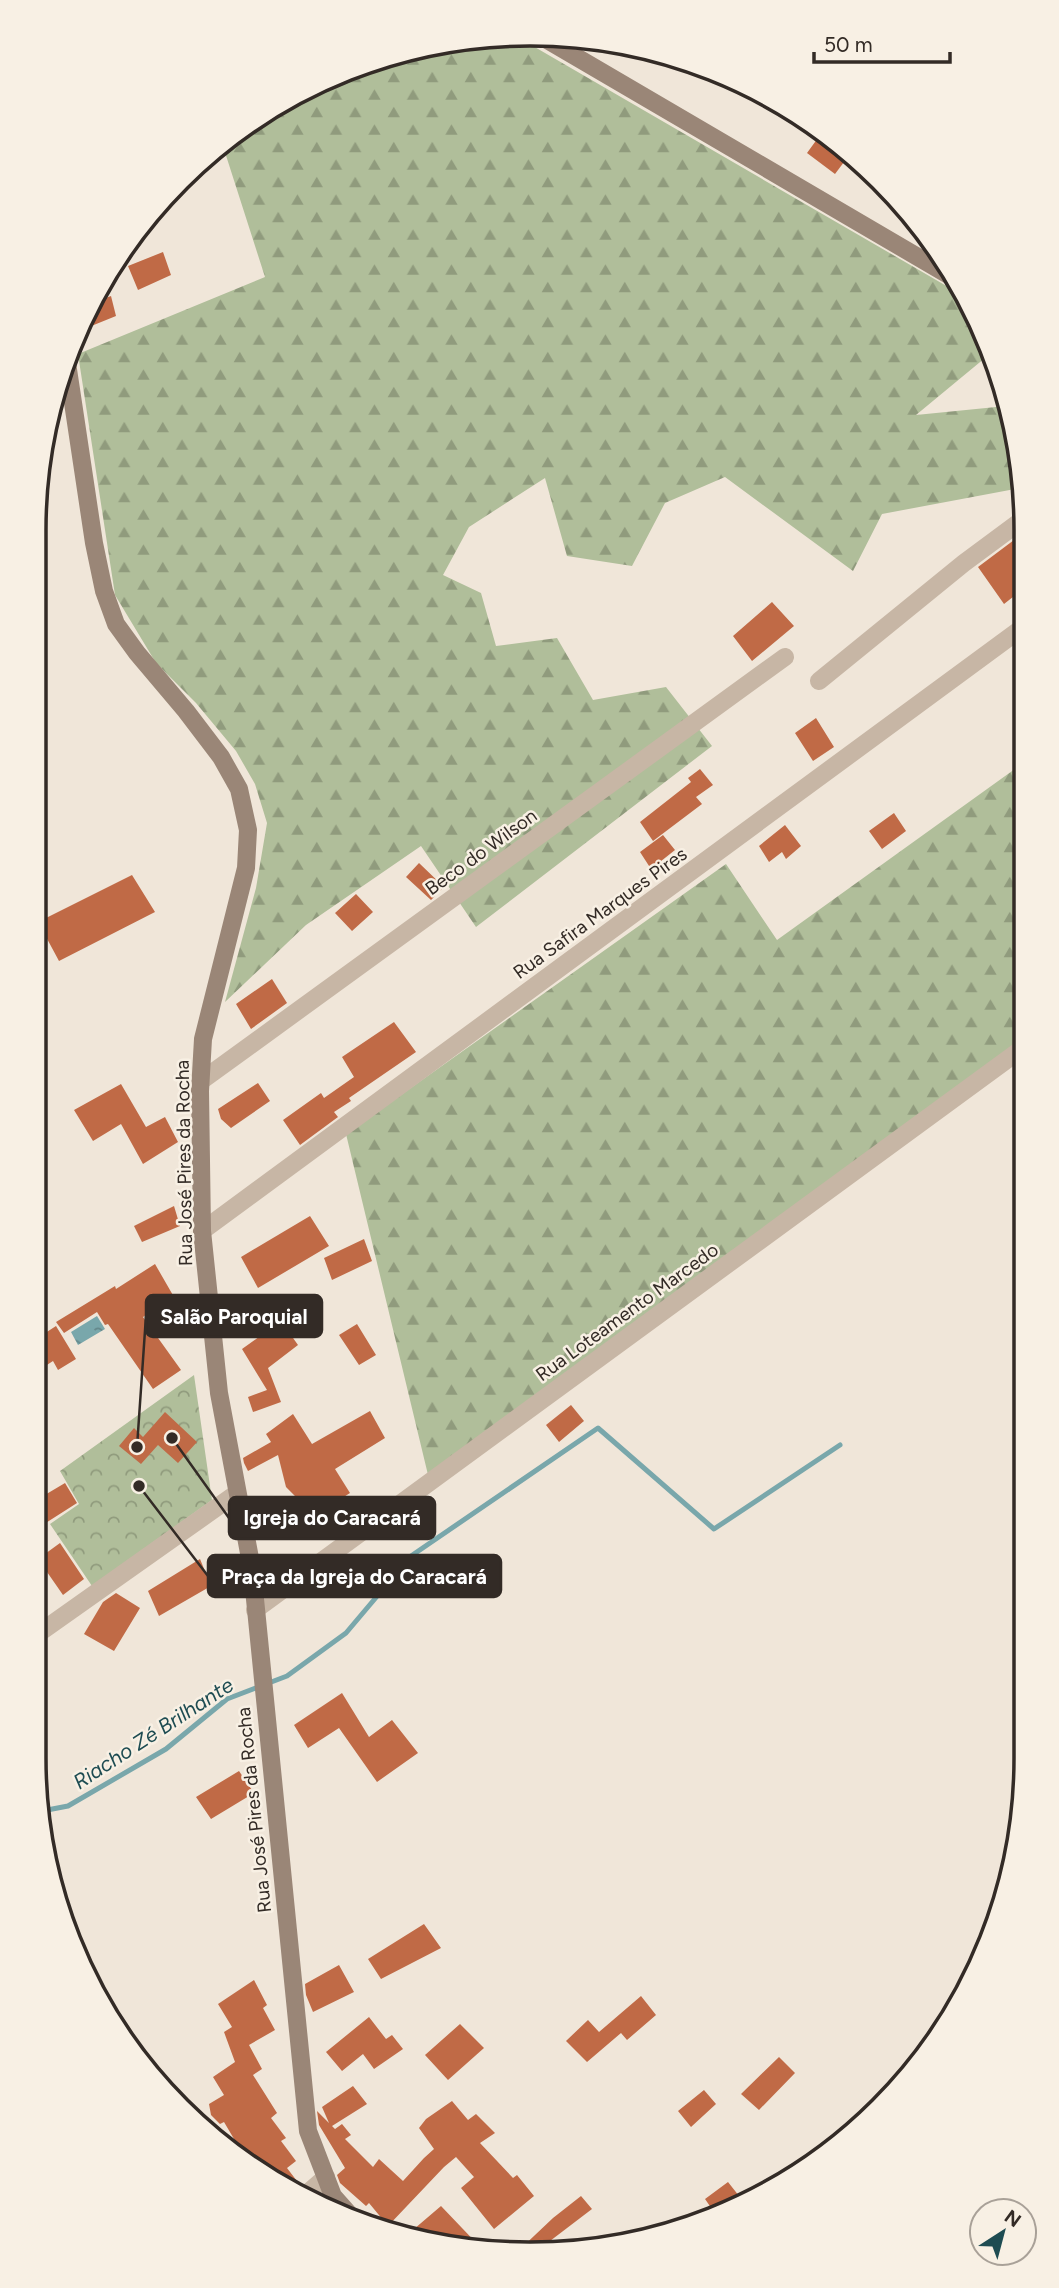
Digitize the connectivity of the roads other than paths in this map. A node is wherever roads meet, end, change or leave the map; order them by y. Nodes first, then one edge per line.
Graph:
1 (559, 47) edge
2 (936, 268) edge
3 (69, 379) edge
4 (1014, 526) edge
5 (1014, 634) edge
6 (785, 657) dead end
7 (819, 681) dead end
8 (1014, 1055) edge
9 (201, 1081) junction
10 (202, 1231) junction
11 (236, 1493) junction
12 (256, 1610) junction
13 (46, 1628) edge
14 (326, 2177) junction
15 (310, 2190) edge
16 (340, 2204) edge

1 - 2 street
3 - 9 street, Rua José Pires da Rocha
4 - 7 street
5 - 10 street, Rua Safira Marques Pires
6 - 9 street, Beco do Wilson
8 - 12 street, Rua Loteamento Marcedo
9 - 10 street, Rua José Pires da Rocha
10 - 11 street, Rua José Pires da Rocha
11 - 12 street, Rua José Pires da Rocha
11 - 13 street
12 - 14 street, Rua José Pires da Rocha
14 - 15 street
14 - 16 street, Rua José Pires da Rocha

